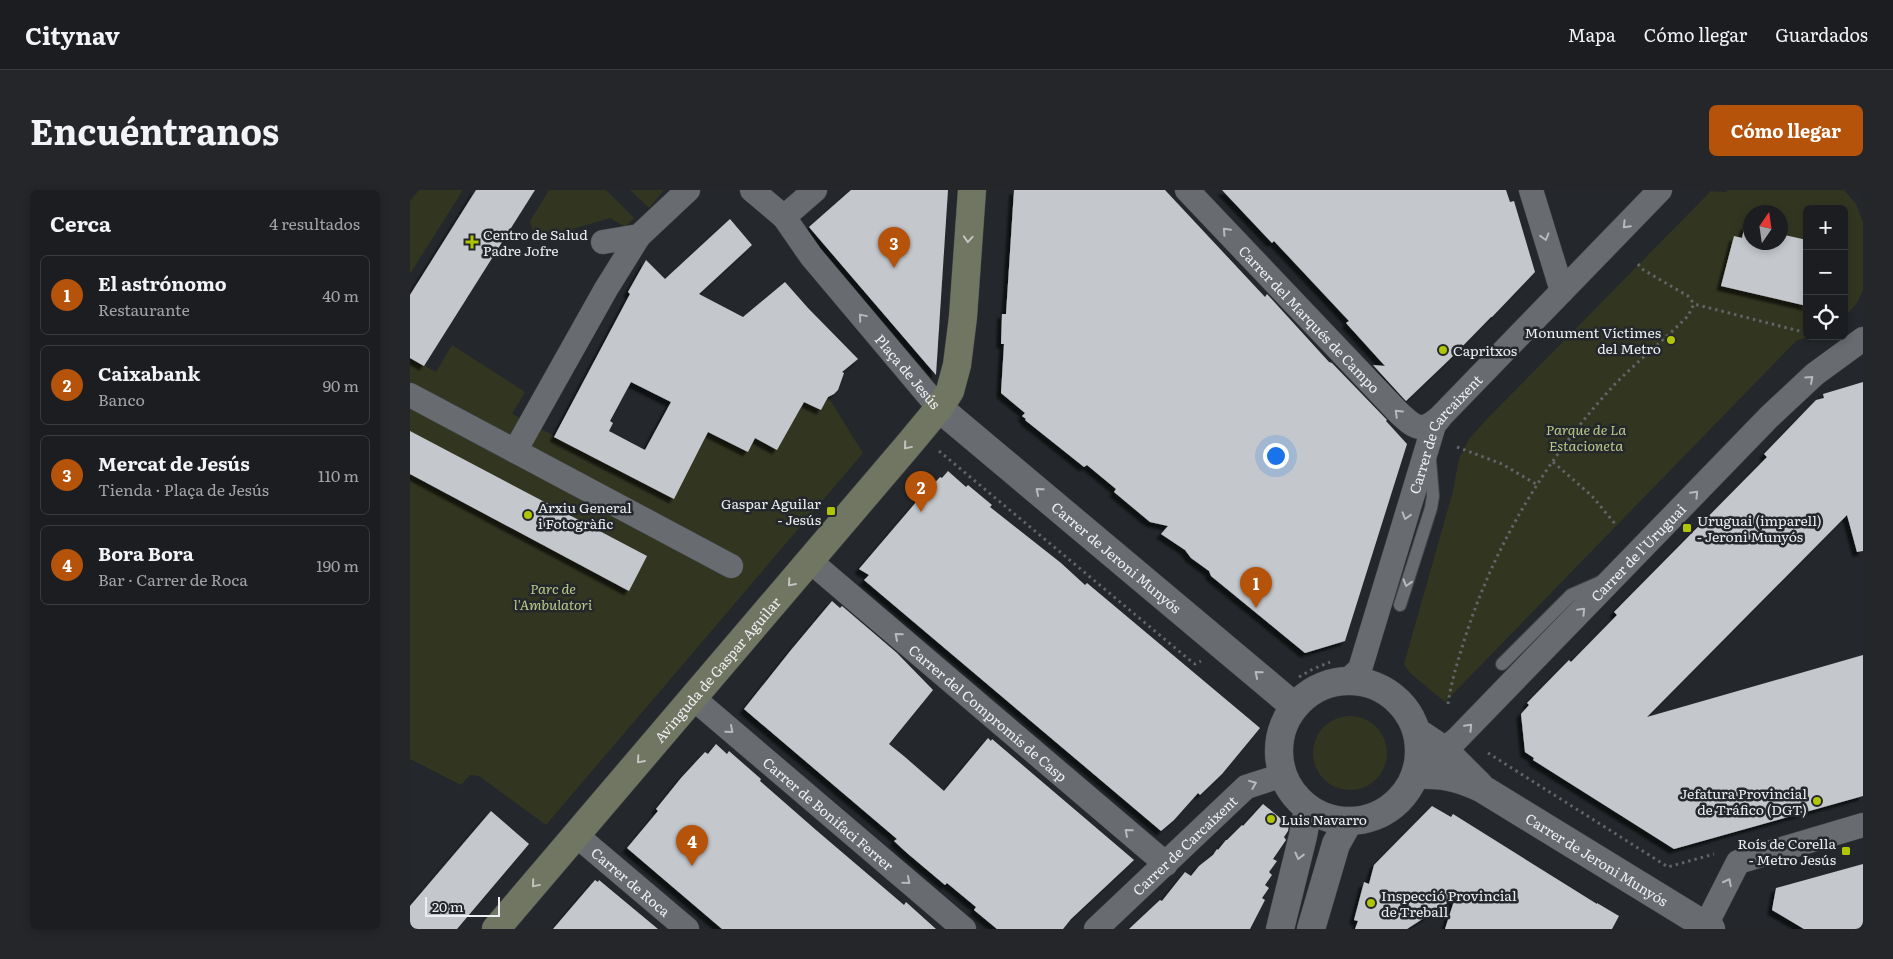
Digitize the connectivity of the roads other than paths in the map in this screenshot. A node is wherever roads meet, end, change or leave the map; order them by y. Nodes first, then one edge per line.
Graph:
1 (688, 190) edge
2 (752, 190) edge
3 (815, 190) edge
4 (972, 190) edge
5 (1187, 190) edge
6 (1531, 190) edge
7 (1660, 190) edge
8 (784, 217) junction
9 (639, 236) junction
10 (603, 242) dead end
11 (1562, 291) junction
12 (1863, 339) edge
13 (410, 394) edge
14 (939, 408) junction
15 (1435, 425) junction
16 (516, 451) junction
17 (810, 561) junction
18 (731, 566) dead end
19 (1620, 572) junction
20 (1400, 605) dead end
21 (1502, 664) dead end
22 (1347, 680) junction
23 (694, 698) junction
24 (1294, 706) junction
25 (1417, 732) junction
26 (1444, 750) junction
27 (1282, 774) junction
28 (1417, 780) junction
29 (1482, 788) junction
30 (1308, 808) junction
31 (1360, 825) junction
32 (1863, 825) edge
33 (576, 835) junction
34 (1166, 864) junction
35 (1707, 928) edge
36 (496, 929) edge
37 (687, 929) edge
38 (964, 929) edge
39 (1096, 929) edge
40 (1280, 929) edge
41 (1311, 929) edge

1 - 9 street
2 - 8 street, Plaça de Jesús
3 - 8 street
4 -> 14 main road, Plaça de Jesús
15 -> 5 street, Carrer del Marqués de Campo
6 -> 11 street
7 -> 11 street, Carrer de Carcaixent
14 -> 8 street, Plaça de Jesús
9 - 10 street
9 - 16 street
11 - 15 street, Carrer de Carcaixent
19 -> 12 street, Carrer de l'Uruguai
13 - 16 street
14 -> 17 main road, Avinguda de Gaspar Aguilar
24 -> 14 street, Carrer de Jeroni Munyós
15 -> 20 lane
15 -> 22 street, Carrer de Carcaixent
16 - 18 street
17 -> 23 main road, Avinguda de Gaspar Aguilar
34 -> 17 street, Carrer del Compromís de Casp
19 - 21 lane
26 -> 19 street, Carrer de l'Uruguai
22 - 24 street
22 - 25 street
23 -> 33 main road, Avinguda de Gaspar Aguilar
23 -> 38 street, Carrer de Bonifaci Ferrer
24 - 27 street
25 - 26 street, Carrer de Jeroni Munyós
25 - 28 street
26 - 28 street, Carrer de l'Uruguai
26 - 29 street, Carrer de Jeroni Munyós
27 - 30 street
34 -> 27 street, Carrer de Carcaixent
28 - 29 street, Carrer de Jeroni Munyós
28 - 31 street
29 - 35 street, Carrer de Jeroni Munyós
30 - 31 street
30 -> 40 street
31 - 41 street
35 -> 32 street
33 -> 36 main road, Avinguda de Gaspar Aguilar
33 - 37 street, Carrer de Roca
34 - 39 street, Carrer de Carcaixent

